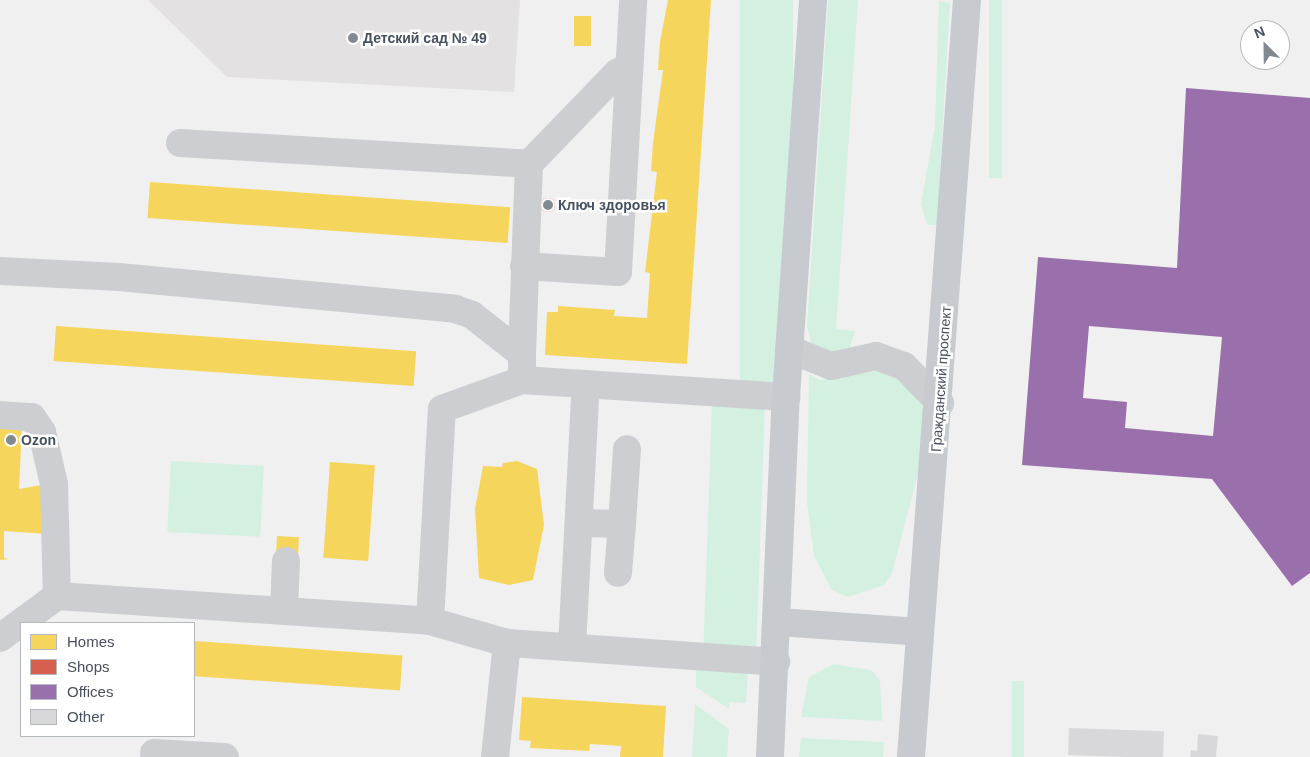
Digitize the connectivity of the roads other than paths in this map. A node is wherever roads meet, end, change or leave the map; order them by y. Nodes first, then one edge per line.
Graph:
1 (633, 0) edge
2 (813, 0) edge
3 (967, 0) edge
4 (629, 66) junction
5 (180, 143) dead end
6 (529, 164) junction
7 (524, 266) junction
8 (0, 271) edge
9 (523, 306) junction
10 (483, 323) junction
11 (789, 349) junction
12 (522, 367) junction
13 (586, 384) junction
14 (786, 396) junction
15 (940, 403) junction
16 (0, 415) edge
17 (627, 449) dead end
18 (579, 523) junction
19 (622, 524) junction
20 (286, 561) dead end
21 (618, 573) dead end
22 (57, 596) junction
23 (284, 610) junction
24 (430, 621) junction
25 (22, 622) edge
26 (778, 622) junction
27 (20, 623) edge
28 (920, 632) junction
29 (0, 638) edge
30 (507, 643) junction
31 (572, 647) junction
32 (776, 662) junction
33 (154, 753) dead end
34 (226, 757) edge
35 (495, 757) edge
36 (770, 757) edge
37 (911, 757) edge

1 - 4 lane
2 - 11 main road
3 - 15 main road, Гражданский проспект
4 - 6 lane
4 - 7 lane
5 - 6 lane
6 - 7 lane
7 - 9 lane
8 - 10 lane
9 - 10 lane
9 - 12 lane
10 - 12 lane
11 - 14 main road
11 - 15 lane
12 - 13 lane
12 - 24 lane
13 - 14 lane
13 - 18 lane
14 - 26 main road
15 - 28 main road, Гражданский проспект
16 - 22 lane
17 - 19 lane
18 - 19 lane
18 - 31 lane
19 - 21 lane
20 - 23 lane
22 - 23 lane
22 - 25 lane
23 - 24 lane
24 - 30 lane
26 - 28 main road
26 - 32 main road
27 - 29 lane
28 - 37 main road, Гражданский проспект
30 - 31 lane
30 - 35 lane
31 - 32 lane
32 - 36 main road
33 - 34 lane

